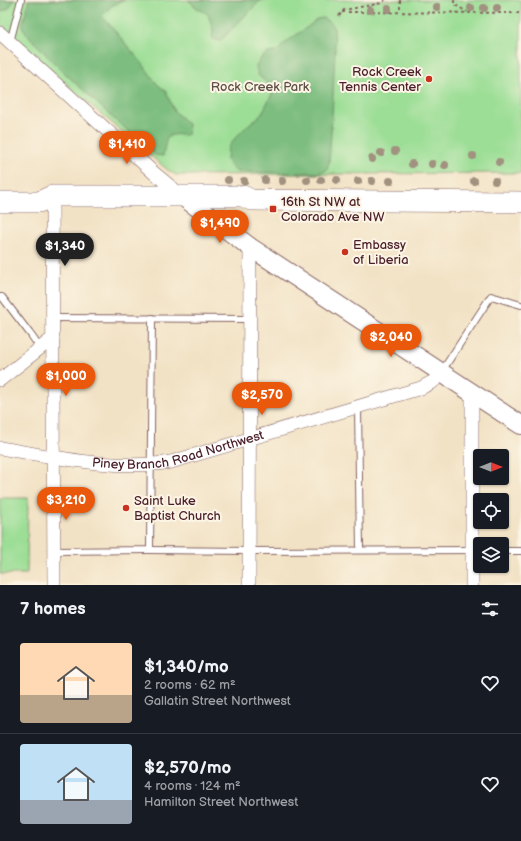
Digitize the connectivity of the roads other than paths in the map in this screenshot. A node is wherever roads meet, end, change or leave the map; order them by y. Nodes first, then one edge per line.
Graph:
1 (21, 0) edge
2 (0, 33) edge
3 (10, 42) junction
4 (0, 188) edge
5 (521, 188) edge
6 (52, 196) junction
7 (182, 196) junction
8 (243, 196) junction
9 (0, 202) edge
10 (521, 202) edge
11 (250, 247) junction
12 (0, 297) edge
13 (521, 305) edge
14 (53, 318) junction
15 (152, 318) junction
16 (249, 319) junction
17 (53, 338) junction
18 (40, 348) junction
19 (441, 373) junction
20 (0, 380) edge
21 (472, 394) junction
22 (358, 407) junction
23 (521, 425) edge
24 (249, 439) junction
25 (0, 448) edge
26 (54, 457) junction
27 (151, 466) junction
28 (476, 537) edge
29 (150, 550) junction
30 (360, 550) junction
31 (473, 550) edge
32 (54, 551) junction
33 (249, 551) junction
34 (509, 551) edge
35 (521, 551) edge
36 (473, 573) edge
37 (54, 585) edge
38 (249, 585) edge
39 (472, 585) edge

1 - 3 lane
2 - 3 street
3 - 7 street
4 - 6 main road
5 - 8 main road
6 - 7 main road
6 - 9 main road
6 - 14 street
7 - 8 main road
7 - 11 street
8 - 10 main road
11 - 16 street
11 - 19 street
12 - 18 lane
13 - 19 lane
14 - 15 lane
14 - 17 street
15 - 16 lane
15 - 27 lane
16 - 24 street
17 - 18 street
17 - 26 street
18 - 20 street
19 - 21 street
19 - 22 street, Piney Branch Road Northwest
21 - 23 street
21 - 28 street
22 - 24 street, Piney Branch Road Northwest
22 - 30 lane
24 - 27 street, Piney Branch Road Northwest
24 - 33 street
25 - 26 street, Piney Branch Road Northwest
26 - 27 street, Piney Branch Road Northwest
26 - 32 street
27 - 29 lane
29 - 32 lane
29 - 33 lane
30 - 31 lane
30 - 33 lane
32 - 37 street
33 - 38 street
34 - 35 lane
36 - 39 street

